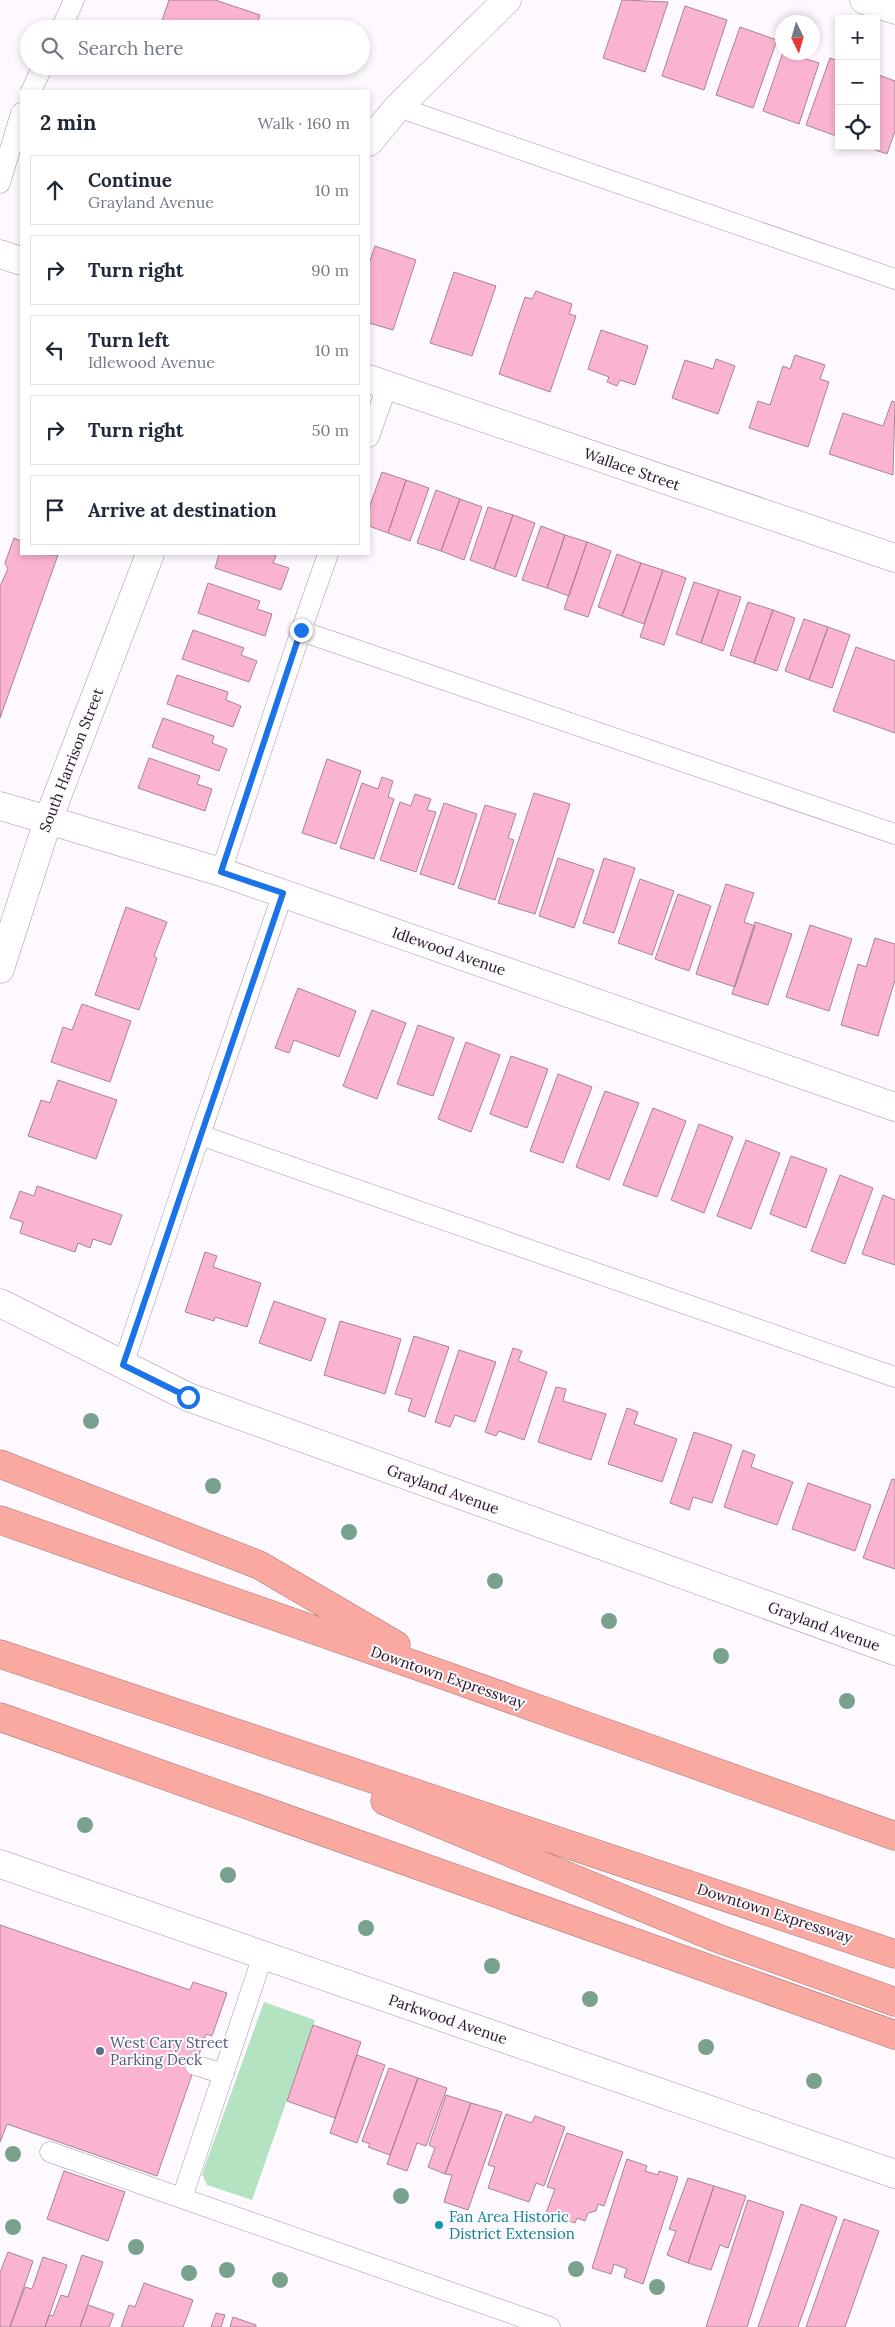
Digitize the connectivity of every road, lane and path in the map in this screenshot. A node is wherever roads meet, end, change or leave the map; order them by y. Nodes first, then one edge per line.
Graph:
1 (74, 0) edge
2 (507, 0) edge
3 (864, 0) edge
4 (895, 10) edge
5 (65, 20) edge
6 (39, 75) edge
7 (31, 90) edge
8 (398, 107) junction
9 (20, 116) edge
10 (370, 141) edge
11 (0, 182) edge
12 (0, 254) edge
13 (20, 261) edge
14 (895, 278) edge
15 (378, 382) edge
16 (370, 431) edge
17 (150, 555) edge
18 (328, 555) edge
19 (895, 558) edge
20 (301, 630) junction
21 (0, 806) edge
22 (48, 820) junction
23 (895, 834) edge
24 (221, 872) junction
25 (283, 893) junction
26 (0, 969) edge
27 (895, 1107) edge
28 (200, 1136) junction
29 (0, 1303) edge
30 (123, 1365) junction
31 (895, 1377) edge
32 (0, 1464) edge
33 (0, 1520) edge
34 (895, 1651) edge
35 (0, 1654) edge
36 (449, 1676) junction
37 (165, 1709) junction
38 (0, 1718) edge
39 (895, 1836) edge
40 (0, 1864) edge
41 (895, 1954) edge
42 (264, 1955) junction
43 (895, 2002) edge
44 (895, 2035) edge
45 (195, 2065) dead end
46 (224, 2074) junction
47 (50, 2152) dead end
48 (895, 2174) edge
49 (182, 2198) junction
50 (550, 2327) edge

1 - 5 lane
2 - 8 street
3 - 4 street
6 - 7 lane
8 - 10 street
8 - 14 lane
9 - 11 lane
12 - 13 street
15 - 16 lane
15 - 19 street, Wallace Street
17 - 22 street, South Harrison Street
18 - 20 lane
20 - 23 lane
20 - 24 lane
21 - 22 street, Idlewood Avenue
22 - 24 street, Idlewood Avenue
22 - 26 street, South Harrison Street
24 - 25 street, Idlewood Avenue
25 - 27 street, Idlewood Avenue
25 - 28 lane
28 - 30 lane
28 - 31 lane
29 - 30 street, Grayland Avenue
30 - 34 street, Grayland Avenue
32 - 36 highway
33 - 36 highway, Downtown Expressway
35 - 37 highway, Downtown Expressway
36 - 39 highway, Downtown Expressway
37 - 41 highway, Downtown Expressway
37 - 43 highway
38 - 44 highway
40 - 42 street, Parkwood Avenue
42 - 46 lane
42 - 48 street, Parkwood Avenue
45 - 46 lane
46 - 49 lane
47 - 49 lane
49 - 50 lane

